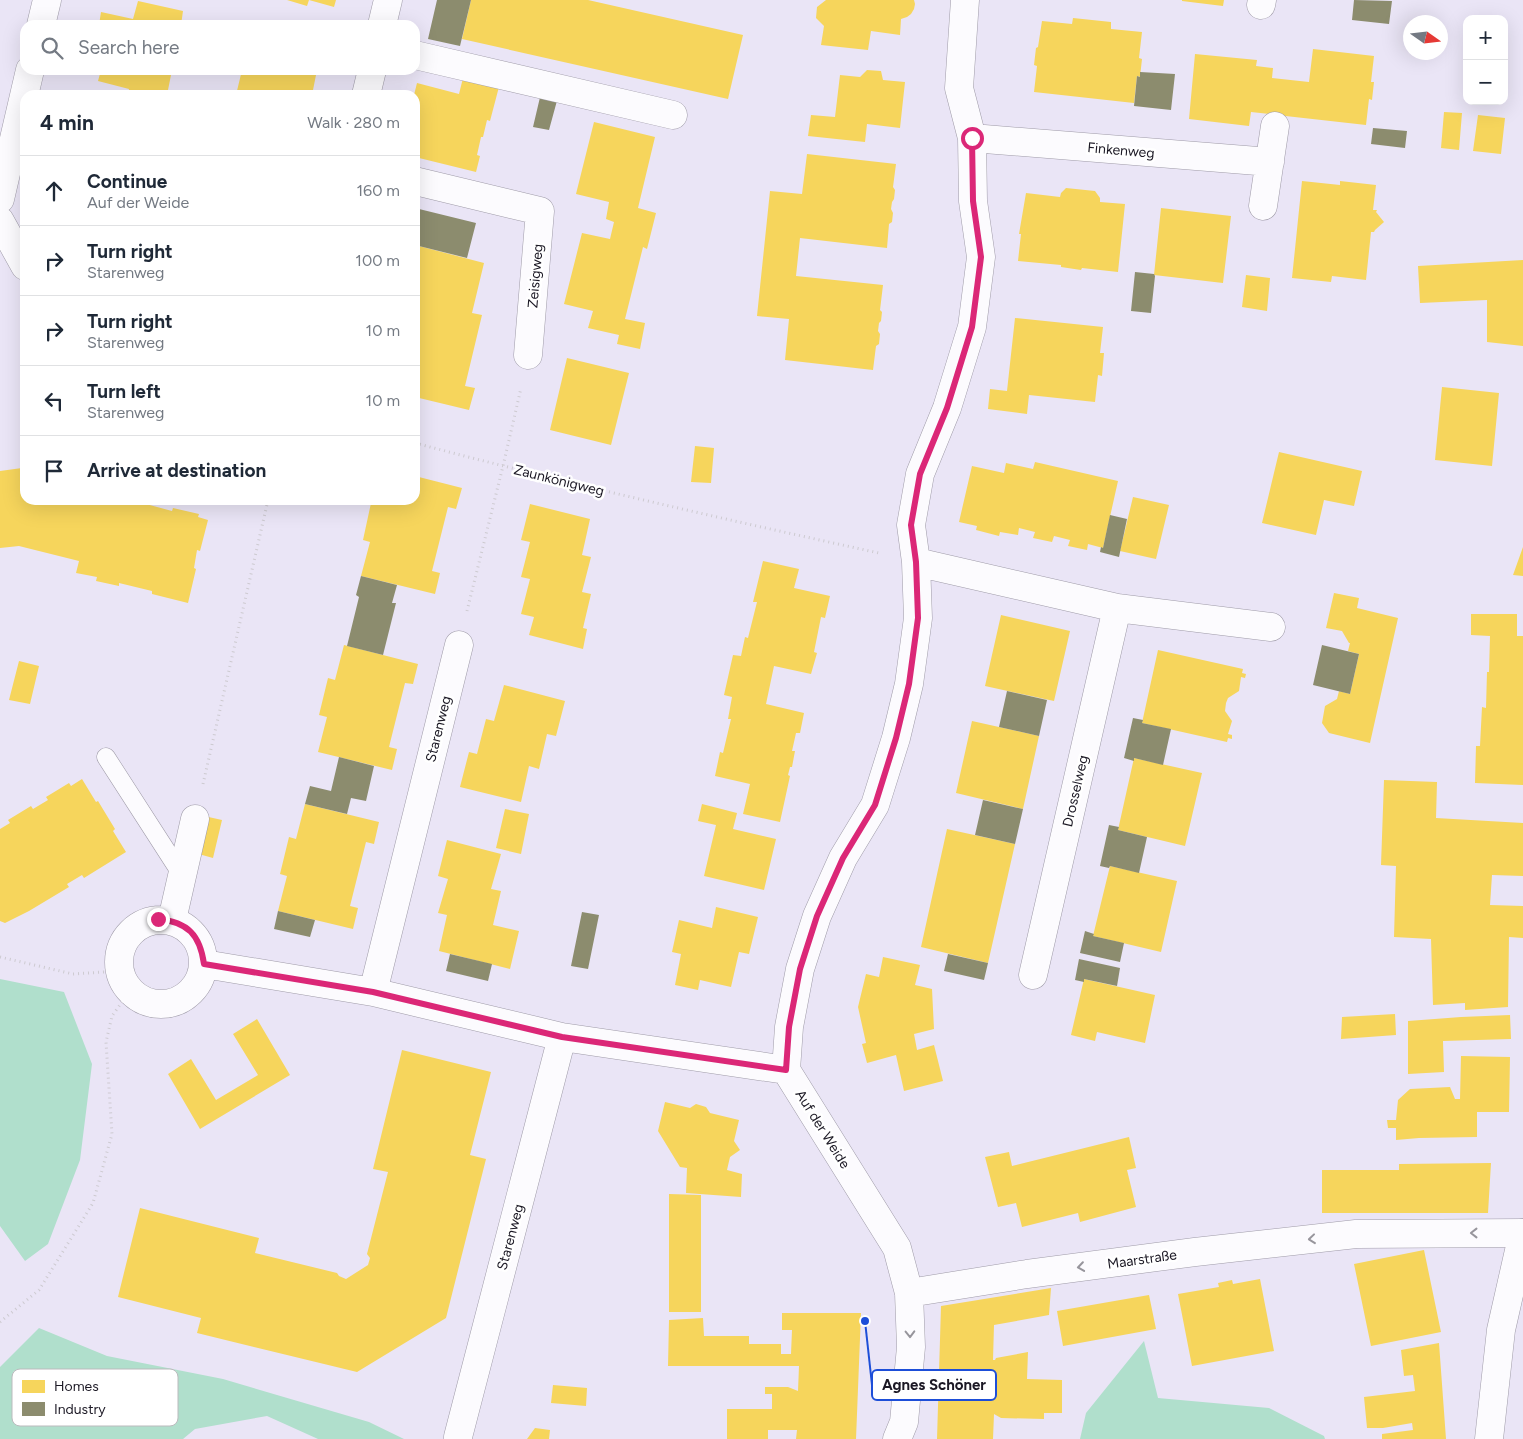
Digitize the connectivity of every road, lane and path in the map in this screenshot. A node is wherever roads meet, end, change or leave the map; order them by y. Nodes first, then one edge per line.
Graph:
1 (47, 0) edge
2 (388, 0) edge
3 (965, 0) edge
4 (42, 20) edge
5 (383, 20) edge
6 (420, 56) edge
7 (29, 75) edge
8 (371, 75) edge
9 (25, 90) edge
10 (367, 90) edge
11 (20, 113) edge
12 (673, 115) dead end
13 (1275, 126) dead end
14 (972, 138) junction
15 (1270, 162) junction
16 (420, 182) edge
17 (0, 199) edge
18 (1263, 206) dead end
19 (0, 221) edge
20 (20, 257) edge
21 (528, 355) joint
22 (420, 443) edge
23 (503, 466) junction
24 (267, 505) edge
25 (916, 562) junction
26 (1117, 608) junction
27 (1272, 627) dead end
28 (459, 645) joint
29 (106, 757) dead end
30 (195, 820) joint
31 (182, 875) junction
32 (172, 920) junction
33 (0, 958) edge
34 (204, 964) junction
35 (1033, 975) dead end
36 (124, 981) junction
37 (373, 992) junction
38 (562, 1037) junction
39 (786, 1070) junction
40 (1523, 1233) edge
41 (909, 1293) junction
42 (0, 1322) edge
43 (458, 1437) dead end
44 (897, 1439) edge
45 (1489, 1439) edge

1 - 4 street
2 - 5 street
3 - 14 street
6 - 12 street
7 - 9 street
8 - 10 street
11 - 17 street
13 - 15 street
14 - 15 street, Finkenweg
14 - 25 street
15 - 18 street
16 - 21 street, Zeisigweg
19 - 20 street
21 - 23 path
22 - 23 path, Zaunkönigweg
23 - 25 path, Zaunkönigweg
23 - 28 path
24 - 30 path
25 - 26 street
25 - 39 street
26 - 27 street
26 - 35 street, Drosselweg
28 - 37 street, Starenweg
29 - 31 lane
30 - 31 street
31 - 32 street
32 - 34 street
32 - 36 street
33 - 36 path
34 - 36 street
34 - 37 street
36 - 42 path
37 - 38 street
38 - 39 street
38 - 43 street, Starenweg
39 - 41 street, Auf der Weide
40 -> 41 street, Maarstraße
40 - 45 street
41 -> 44 street

